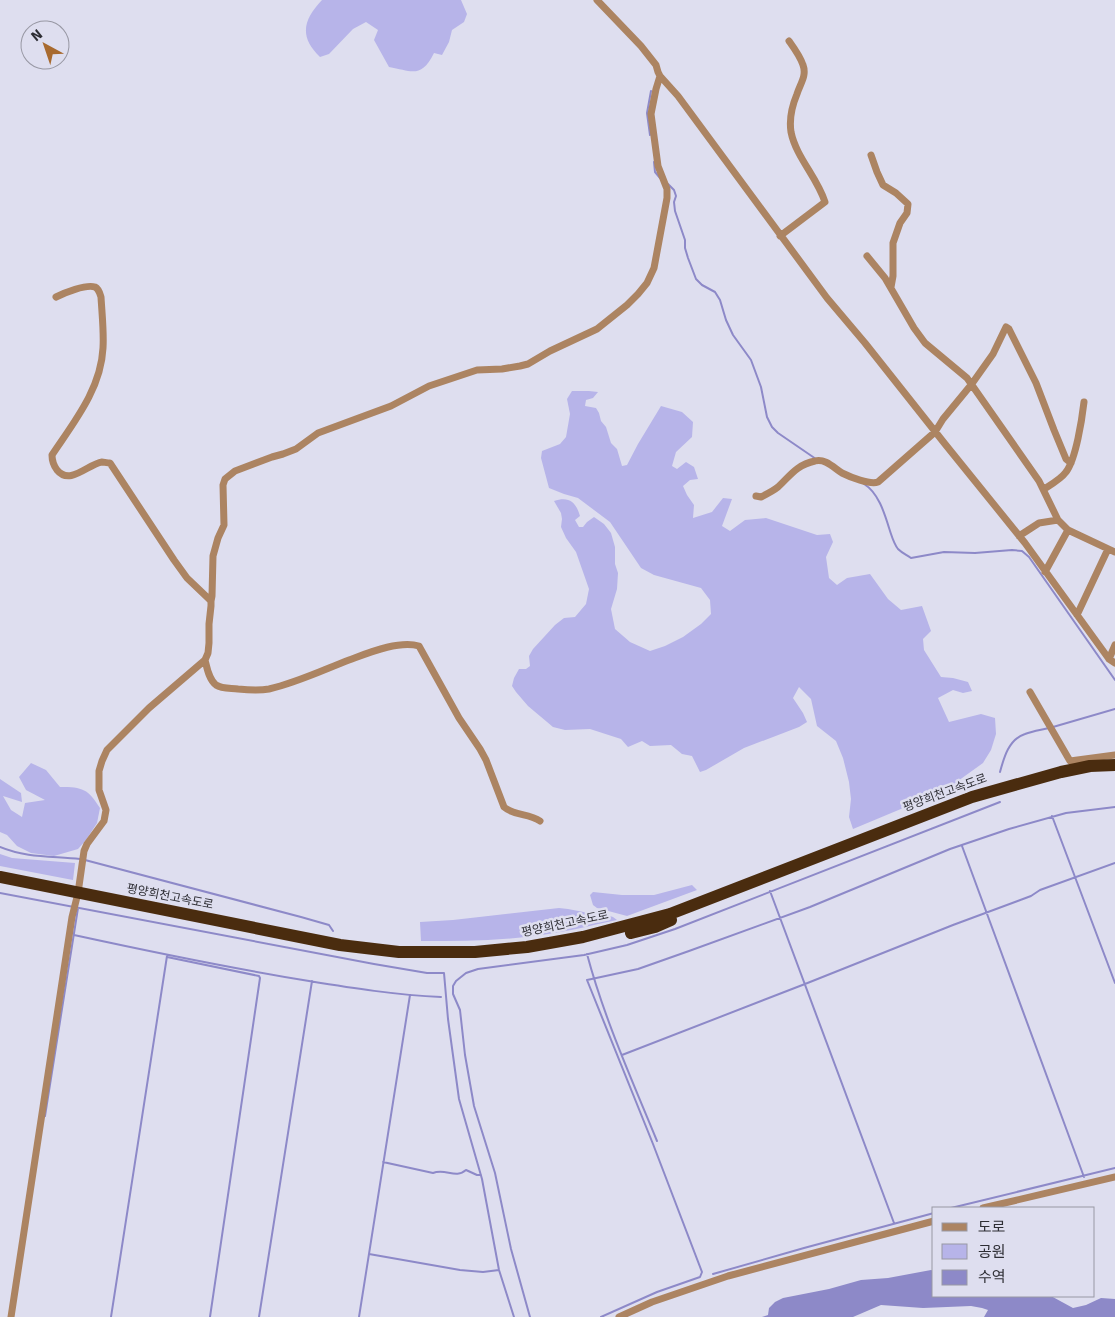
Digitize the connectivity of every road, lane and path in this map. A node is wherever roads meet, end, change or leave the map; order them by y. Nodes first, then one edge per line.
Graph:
1 (597, 0) edge
2 (790, 41) dead end
3 (660, 76) junction
4 (871, 155) dead end
5 (780, 236) junction
6 (867, 256) dead end
7 (890, 287) junction
8 (56, 297) dead end
9 (971, 385) junction
10 (1084, 402) dead end
11 (935, 432) junction
12 (1070, 463) junction
13 (1044, 489) junction
14 (756, 496) dead end
15 (1058, 520) junction
16 (1068, 530) junction
17 (1019, 536) junction
18 (1111, 550) edge
19 (1045, 572) junction
20 (210, 601) junction
21 (1077, 615) junction
22 (1115, 644) edge
23 (205, 660) junction
24 (1112, 661) edge
25 (1030, 692) dead end
26 (1115, 755) edge
27 (1115, 765) edge
28 (1115, 771) edge
29 (540, 821) dead end
30 (0, 877) edge
31 (0, 886) edge
32 (77, 897) junction
33 (1115, 1177) edge
34 (987, 1207) edge
35 (932, 1222) edge
36 (12, 1317) edge
37 (619, 1317) edge

1 - 3 street
2 - 5 street
3 - 5 street
3 - 20 street
4 - 7 street
5 - 11 street
6 - 7 street
7 - 9 street
8 - 20 street
9 - 11 street
9 - 12 street
9 - 13 street
10 - 12 street
11 - 14 street
11 - 17 street
12 - 13 street
13 - 15 street
15 - 16 street
15 - 17 street
16 - 18 street
16 - 19 street
17 - 19 street
18 - 21 street
19 - 21 street
20 - 23 street
21 - 24 street
22 - 24 street
23 - 29 street
23 - 32 street
25 - 26 street
27 - 32 highway, 평양희천고속도로
28 - 32 highway, 평양희천고속도로
30 - 32 highway, 평양희천고속도로
31 - 32 highway, 평양희천고속도로
32 - 36 street
33 - 34 street
35 - 37 street

